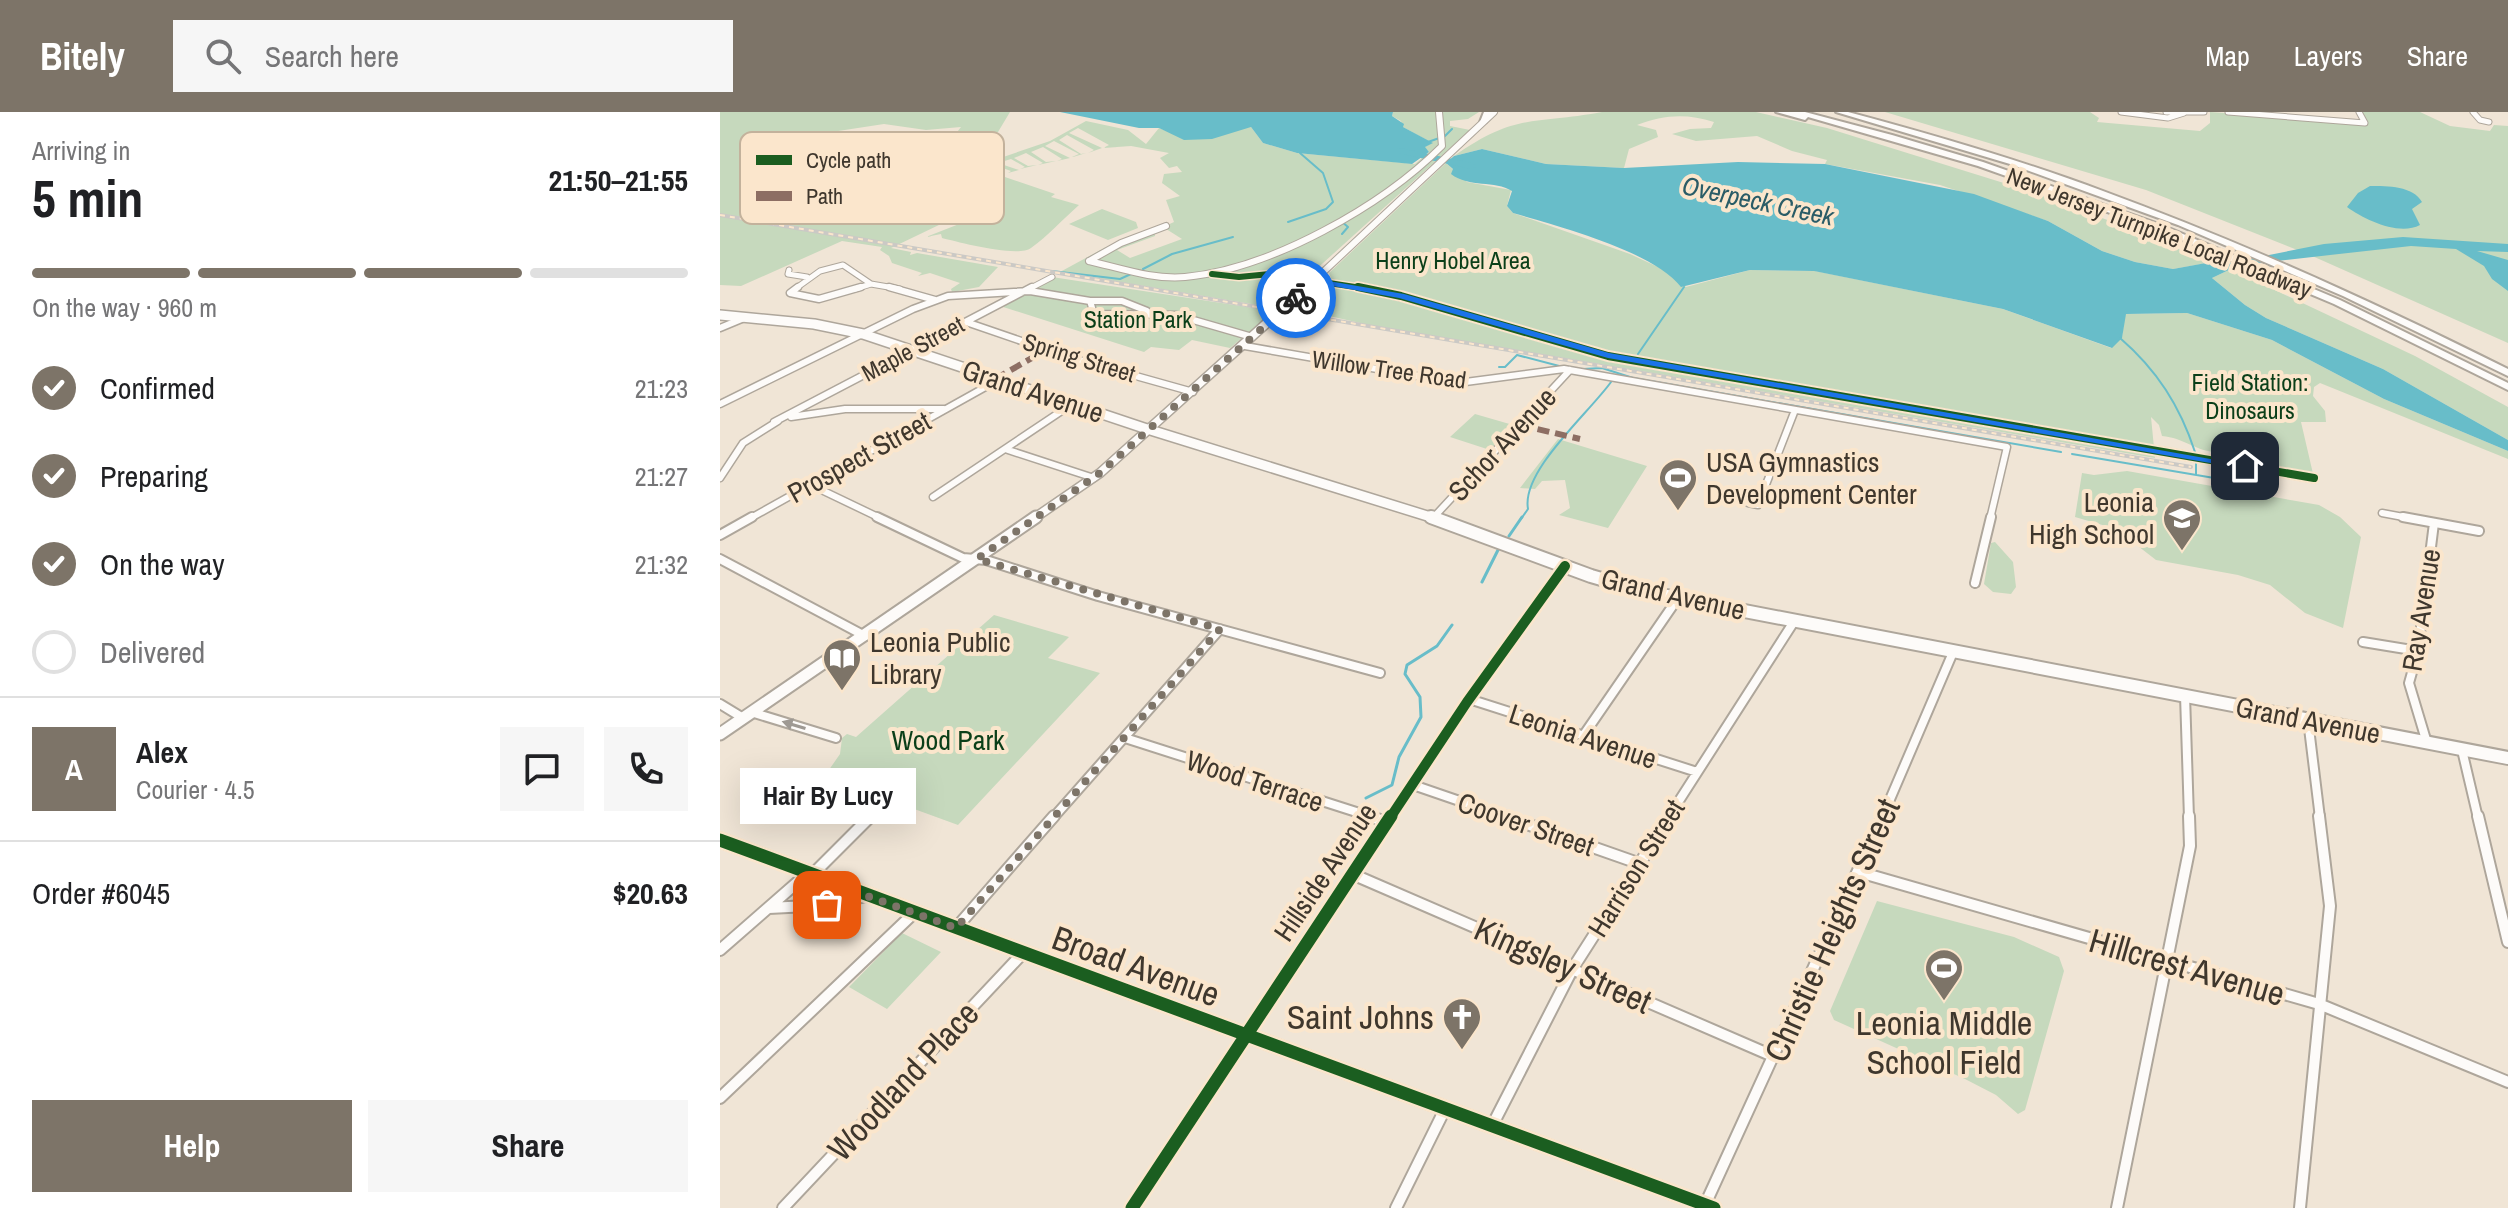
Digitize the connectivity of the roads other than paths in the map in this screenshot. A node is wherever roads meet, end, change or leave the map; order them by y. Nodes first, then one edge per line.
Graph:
1 (1439, 112) edge
2 (1780, 112) edge
3 (1797, 112) edge
4 (1818, 112) edge
5 (1840, 112) edge
6 (1860, 112) edge
7 (2121, 112) edge
8 (2166, 112) edge
9 (2204, 112) edge
10 (2228, 112) edge
11 (2359, 112) edge
12 (2473, 112) edge
13 (2184, 113) edge
14 (1491, 114) edge
15 (2489, 122) dead end
16 (1473, 130) junction
17 (1907, 142) junction
18 (1166, 226) dead end
19 (1112, 247) junction
20 (1268, 257) junction
21 (1248, 261) junction
22 (1111, 266) junction
23 (1261, 266) junction
24 (1229, 267) junction
25 (789, 270) dead end
26 (1212, 274) junction
27 (1270, 274) junction
28 (1231, 276) junction
29 (1250, 276) junction
30 (1052, 277) dead end
31 (808, 278) junction
32 (1314, 280) junction
33 (871, 284) junction
34 (1030, 291) junction
35 (935, 300) junction
36 (1090, 301) junction
37 (1147, 311) junction
38 (720, 315) edge
39 (744, 317) junction
40 (966, 322) junction
41 (720, 328) edge
42 (863, 334) junction
43 (1252, 337) junction
44 (1245, 346) junction
45 (911, 351) junction
46 (2508, 364) edge
47 (1570, 370) junction
48 (2508, 373) edge
49 (2508, 379) edge
50 (998, 380) junction
51 (2508, 387) edge
52 (1193, 392) junction
53 (720, 404) edge
54 (1072, 404) junction
55 (946, 409) junction
56 (1795, 410) junction
57 (774, 422) junction
58 (1151, 430) junction
59 (1005, 449) junction
60 (720, 478) edge
61 (1094, 478) junction
62 (2314, 478) dead end
63 (809, 484) junction
64 (933, 497) dead end
65 (1748, 503) dead end
66 (2382, 513) dead end
67 (1433, 518) junction
68 (2434, 523) junction
69 (2479, 531) dead end
70 (720, 535) edge
71 (720, 559) edge
72 (977, 559) junction
73 (1565, 566) junction
74 (1975, 583) dead end
75 (1678, 598) junction
76 (1795, 620) junction
77 (1220, 629) junction
78 (865, 636) junction
79 (2363, 642) dead end
80 (1954, 650) junction
81 (2418, 651) junction
82 (1380, 673) dead end
83 (2185, 695) junction
84 (1469, 699) junction
85 (720, 704) edge
86 (747, 715) junction
87 (2308, 720) junction
88 (720, 734) edge
89 (1583, 736) junction
90 (836, 738) dead end
91 (1125, 738) junction
92 (2427, 743) junction
93 (2462, 750) junction
94 (2508, 758) edge
95 (1697, 772) junction
96 (1413, 785) junction
97 (889, 799) dead end
98 (1386, 822) junction
99 (720, 840) edge
100 (1638, 863) junction
101 (1859, 872) junction
102 (811, 873) junction
103 (1352, 874) junction
104 (867, 896) junction
105 (768, 908) junction
106 (914, 913) junction
107 (956, 928) junction
108 (2508, 942) edge
109 (720, 950) edge
110 (1022, 954) junction
111 (2167, 961) junction
112 (1573, 968) junction
113 (2319, 1004) junction
114 (1244, 1036) junction
115 (1775, 1057) junction
116 (2508, 1082) edge
117 (720, 1098) edge
118 (1445, 1109) junction
119 (1492, 1126) junction
120 (1708, 1207) edge
121 (783, 1208) edge
122 (1132, 1208) edge
123 (1396, 1208) edge
124 (2117, 1208) edge
125 (2300, 1208) edge

1 - 20 street
2 - 17 highway
3 - 17 highway, New Jersey Turnpike Local Roadway
4 - 49 highway
5 - 48 highway
6 - 46 highway, New Jersey Turnpike Local Roadway
7 - 13 street
8 - 13 street
9 - 13 street
10 - 11 street
12 - 15 street
14 - 16 main road
14 - 16 main road
16 - 32 main road
17 - 51 highway, New Jersey Turnpike Local Roadway
18 - 19 street
19 - 22 street
19 - 22 street
20 - 21 street
20 - 23 street
21 - 23 street
21 - 24 street
22 - 26 street
23 - 27 street
23 - 29 street
24 - 26 street
24 - 28 street
25 - 31 street
26 - 28 street
27 - 29 street
27 - 32 street
28 - 29 street
30 - 34 street, Maple Street
31 - 33 street
31 - 33 street
32 - 43 main road
32 - 62 street
33 - 35 street
34 - 35 street
34 - 36 street
34 - 40 street, Maple Street
35 - 42 street
36 - 37 street
36 - 37 street
37 - 43 street
38 - 39 main road, Grand Avenue
39 - 41 street
39 - 42 main road, Grand Avenue
40 - 45 street, Maple Street
40 - 52 street, Spring Street
42 - 45 main road, Grand Avenue
42 - 53 street
43 - 44 main road
44 - 47 street, Willow Tree Road
44 - 52 main road
45 - 50 main road, Grand Avenue
45 - 57 street, Maple Street
47 - 56 street, Willow Tree Road
47 - 67 street, Schor Avenue
50 - 54 main road, Grand Avenue
50 - 55 street, Prospect Street
52 - 58 main road
54 - 58 main road, Grand Avenue
54 - 59 street
55 - 57 street
55 - 63 street, Prospect Street
56 - 65 street
56 - 74 street, Willow Tree Road
57 - 60 street, Maple Street
58 - 61 main road
58 - 67 main road, Grand Avenue
59 - 61 street
59 - 64 street
61 - 72 main road
63 - 70 street, Prospect Street
63 - 72 street
66 - 68 street, Ray Avenue
67 - 73 main road, Grand Avenue
68 - 69 street, Ray Avenue
68 - 81 street, Ray Avenue
71 - 78 street
72 - 77 street
72 - 78 main road
73 - 75 main road, Grand Avenue
73 - 84 street, Hillside Avenue
75 - 76 main road, Grand Avenue
75 - 89 street
76 - 80 main road, Grand Avenue
76 - 95 street, Harrison Street
77 - 82 street
77 - 91 street
78 - 86 main road
79 - 81 street
80 - 83 main road, Grand Avenue
80 - 101 street, Christie Heights Street
81 - 92 street, Ray Avenue
83 - 87 main road, Grand Avenue
83 - 111 street
84 - 89 street, Leonia Avenue
84 - 96 street, Hillside Avenue
85 - 86 street
86 - 88 main road
90 -> 86 street
87 - 92 main road, Grand Avenue
87 - 113 street
89 - 95 street, Leonia Avenue
91 - 98 street, Wood Terrace
91 - 107 street
92 - 93 main road, Grand Avenue
93 - 94 main road, Grand Avenue
93 - 108 street
95 - 100 street, Harrison Street
96 - 98 street, Hillside Avenue
96 - 100 street, Coover Street
97 - 102 street
98 - 103 street, Hillside Avenue
99 - 102 street, Broad Avenue
100 - 112 street, Harrison Street
101 - 111 street, Hillcrest Avenue
101 - 115 street, Christie Heights Street
102 - 104 street, Broad Avenue
102 - 105 street
103 - 112 street, Kingsley Street
103 - 114 street, Hillside Avenue
104 - 105 street
104 - 106 street, Broad Avenue
105 - 109 street
106 - 107 street, Broad Avenue
106 - 117 street
107 - 110 street, Broad Avenue
110 - 114 street, Broad Avenue
110 - 121 street, Woodland Place
111 - 113 street, Hillcrest Avenue
111 - 124 street
112 - 115 street, Kingsley Street
112 - 119 street, Harrison Street
113 - 116 street, Hillcrest Avenue
113 - 125 street
114 - 118 street, Broad Avenue
114 - 122 street, Hillside Avenue
115 - 120 street, Christie Heights Street
118 - 119 street, Broad Avenue
118 - 123 street
119 - 120 street, Broad Avenue

